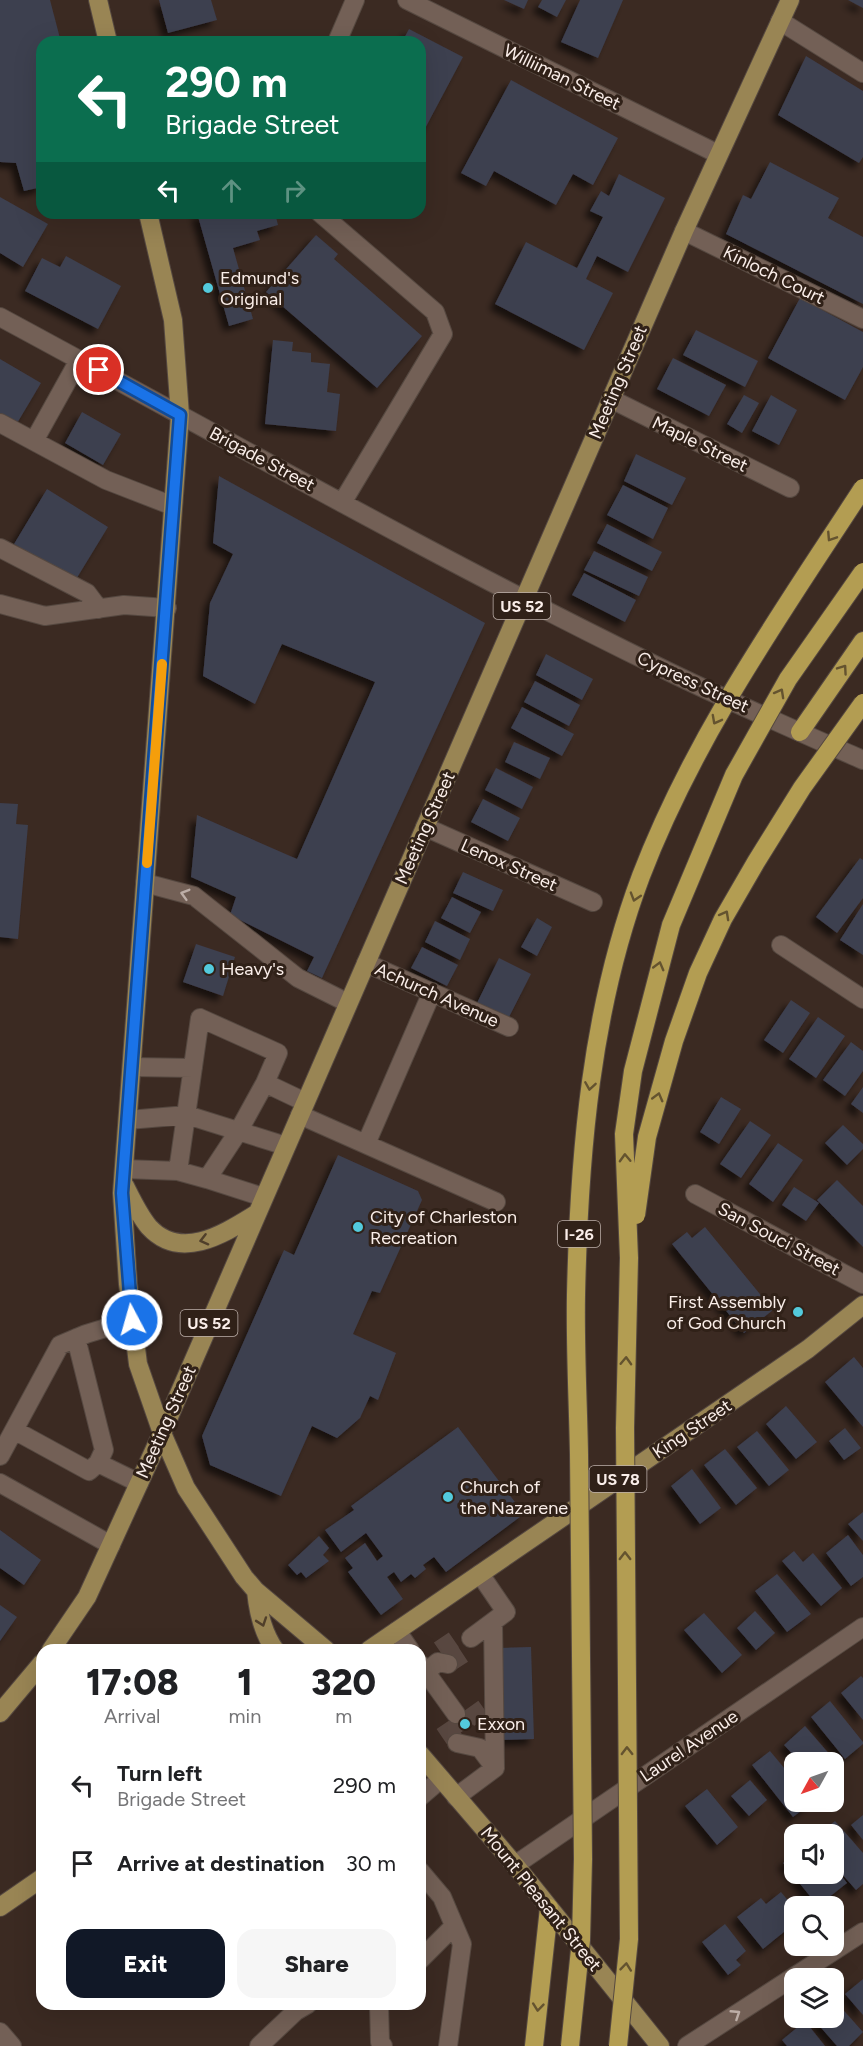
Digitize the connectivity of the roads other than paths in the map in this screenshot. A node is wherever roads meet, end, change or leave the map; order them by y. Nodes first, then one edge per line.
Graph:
1 (98, 0) edge
2 (355, 0) edge
3 (407, 0) edge
4 (790, 0) edge
5 (780, 21) junction
6 (107, 36) edge
7 (340, 36) edge
8 (863, 73) edge
9 (718, 154) junction
10 (149, 219) edge
11 (327, 219) edge
12 (684, 231) junction
13 (0, 317) edge
14 (863, 319) edge
15 (79, 360) junction
16 (611, 399) junction
17 (180, 415) junction
18 (0, 423) edge
19 (34, 441) junction
20 (790, 488) dead end
21 (863, 489) edge
22 (342, 502) junction
23 (173, 506) junction
24 (0, 548) edge
25 (863, 572) edge
26 (525, 599) junction
27 (0, 604) edge
28 (167, 608) junction
29 (99, 609) junction
30 (863, 641) edge
31 (863, 703) edge
32 (800, 732) junction
33 (863, 760) edge
34 (425, 827) junction
35 (146, 883) junction
36 (593, 902) dead end
37 (781, 945) dead end
38 (366, 963) junction
39 (432, 992) junction
40 (863, 999) edge
41 (348, 1003) junction
42 (509, 1027) dead end
43 (132, 1068) junction
44 (193, 1068) junction
45 (265, 1083) junction
46 (303, 1109) junction
47 (187, 1115) junction
48 (128, 1120) junction
49 (238, 1132) junction
50 (366, 1144) junction
51 (286, 1146) junction
52 (178, 1171) junction
53 (124, 1176) junction
54 (207, 1179) junction
55 (694, 1194) dead end
56 (496, 1202) dead end
57 (259, 1206) junction
58 (629, 1258) junction
59 (863, 1284) edge
60 (863, 1305) edge
61 (132, 1320) junction
62 (76, 1338) junction
63 (14, 1430) junction
64 (162, 1433) junction
65 (0, 1456) edge
66 (98, 1463) junction
67 (0, 1483) edge
68 (139, 1483) junction
69 (111, 1545) junction
70 (480, 1574) junction
71 (256, 1591) junction
72 (493, 1622) junction
73 (863, 1626) edge
74 (397, 1631) junction
75 (466, 1642) tunnel mouth
76 (55, 1644) edge
77 (271, 1644) edge
78 (319, 1644) edge
79 (378, 1644) edge
80 (406, 1644) edge
81 (432, 1665) edge
82 (36, 1670) edge
83 (455, 1712) tunnel mouth
84 (0, 1713) edge
85 (472, 1737) tunnel mouth
86 (426, 1761) edge
87 (495, 1768) junction
88 (441, 1779) junction
89 (426, 1792) edge
90 (456, 1797) junction
91 (515, 1866) junction
92 (426, 1878) edge
93 (36, 1882) edge
94 (0, 1907) edge
95 (549, 1908) junction
96 (454, 1926) junction
97 (863, 1932) edge
98 (426, 1954) edge
99 (299, 2010) edge
100 (379, 2010) edge
101 (0, 2032) edge
102 (12, 2046) edge
103 (259, 2046) edge
104 (383, 2046) edge
105 (448, 2046) edge
106 (534, 2046) edge
107 (570, 2046) edge
108 (618, 2046) edge
109 (660, 2046) edge
110 (687, 2046) edge

1 - 6 main road
2 - 7 street
3 - 9 street, Williiman Street
4 - 5 main road, Meeting Street / US 52
5 - 8 street
5 - 9 main road, Meeting Street / US 52
9 - 12 main road, Meeting Street / US 52
10 - 17 main road
11 - 22 street
12 - 14 street, Kinloch Court
12 - 16 main road, Meeting Street / US 52
13 - 15 street, Brigade Street
15 - 17 street, Brigade Street
15 - 19 street
16 - 20 street, Maple Street
16 - 26 main road, Meeting Street / US 52
17 - 22 street, Brigade Street
17 - 23 main road
18 - 19 street
19 - 23 street
21 -> 107 highway, I-26, bridge
22 - 26 street, Brigade Street
23 - 28 main road
24 - 29 street
58 -> 25 highway, bridge
26 - 32 street, Cypress Street
26 - 34 main road, Meeting Street / US 52
27 - 29 street
28 - 29 street
28 - 35 main road
32 -> 30 highway
58 -> 31 highway, bridge
32 - 33 street, Cypress Street
34 - 36 street, Lenox Street
34 - 38 main road, Meeting Street / US 52
41 -> 35 street
35 - 43 main road
37 - 40 street
38 - 39 street, Achurch Avenue
38 - 41 main road, Meeting Street / US 52
39 - 42 street, Achurch Avenue
39 - 50 street
41 - 46 main road, Meeting Street / US 52
43 - 44 street
43 - 48 main road
44 - 45 street
44 - 47 street
45 - 46 street
45 - 49 street
46 - 50 street
46 - 51 main road, Meeting Street / US 52
47 - 48 street
47 - 49 street
47 - 52 street
48 - 53 main road
49 - 51 street
49 - 54 street
50 - 56 street
51 - 57 main road, Meeting Street / US 52
52 - 53 street
52 - 54 street
57 -> 53 main road
53 - 61 main road
54 - 57 street
55 - 59 street, San Souci Street
57 - 64 main road, Meeting Street / US 52
108 -> 58 highway, bridge
60 - 70 main road, King Street / US 78
61 - 62 street
61 - 64 main road
62 - 63 street
62 - 66 street
63 - 65 street
63 - 66 street
64 - 68 main road, Meeting Street / US 52
64 - 71 main road
66 - 68 street
67 - 69 street
68 - 69 main road, Meeting Street / US 52
69 - 76 main road, Meeting Street / US 52
70 - 72 street
70 - 74 main road, King Street / US 78
71 -> 77 main road
71 - 78 main road
72 - 75 street
72 - 87 street
73 - 91 street, Laurel Avenue
74 - 79 main road, King Street / US 78
74 - 80 street
81 - 83 street
82 - 84 main road
85 - 87 street
86 - 88 main road, Mount Pleasant Street
87 - 90 street
88 - 89 street
88 - 90 main road, Mount Pleasant Street
90 - 91 main road, Mount Pleasant Street
91 - 95 main road, Mount Pleasant Street
92 - 96 street
93 - 94 main road
95 -> 106 highway
95 - 109 main road, Mount Pleasant Street
96 - 98 street
96 - 105 street
110 -> 97 street
99 - 103 street
100 - 104 street
101 - 102 street

